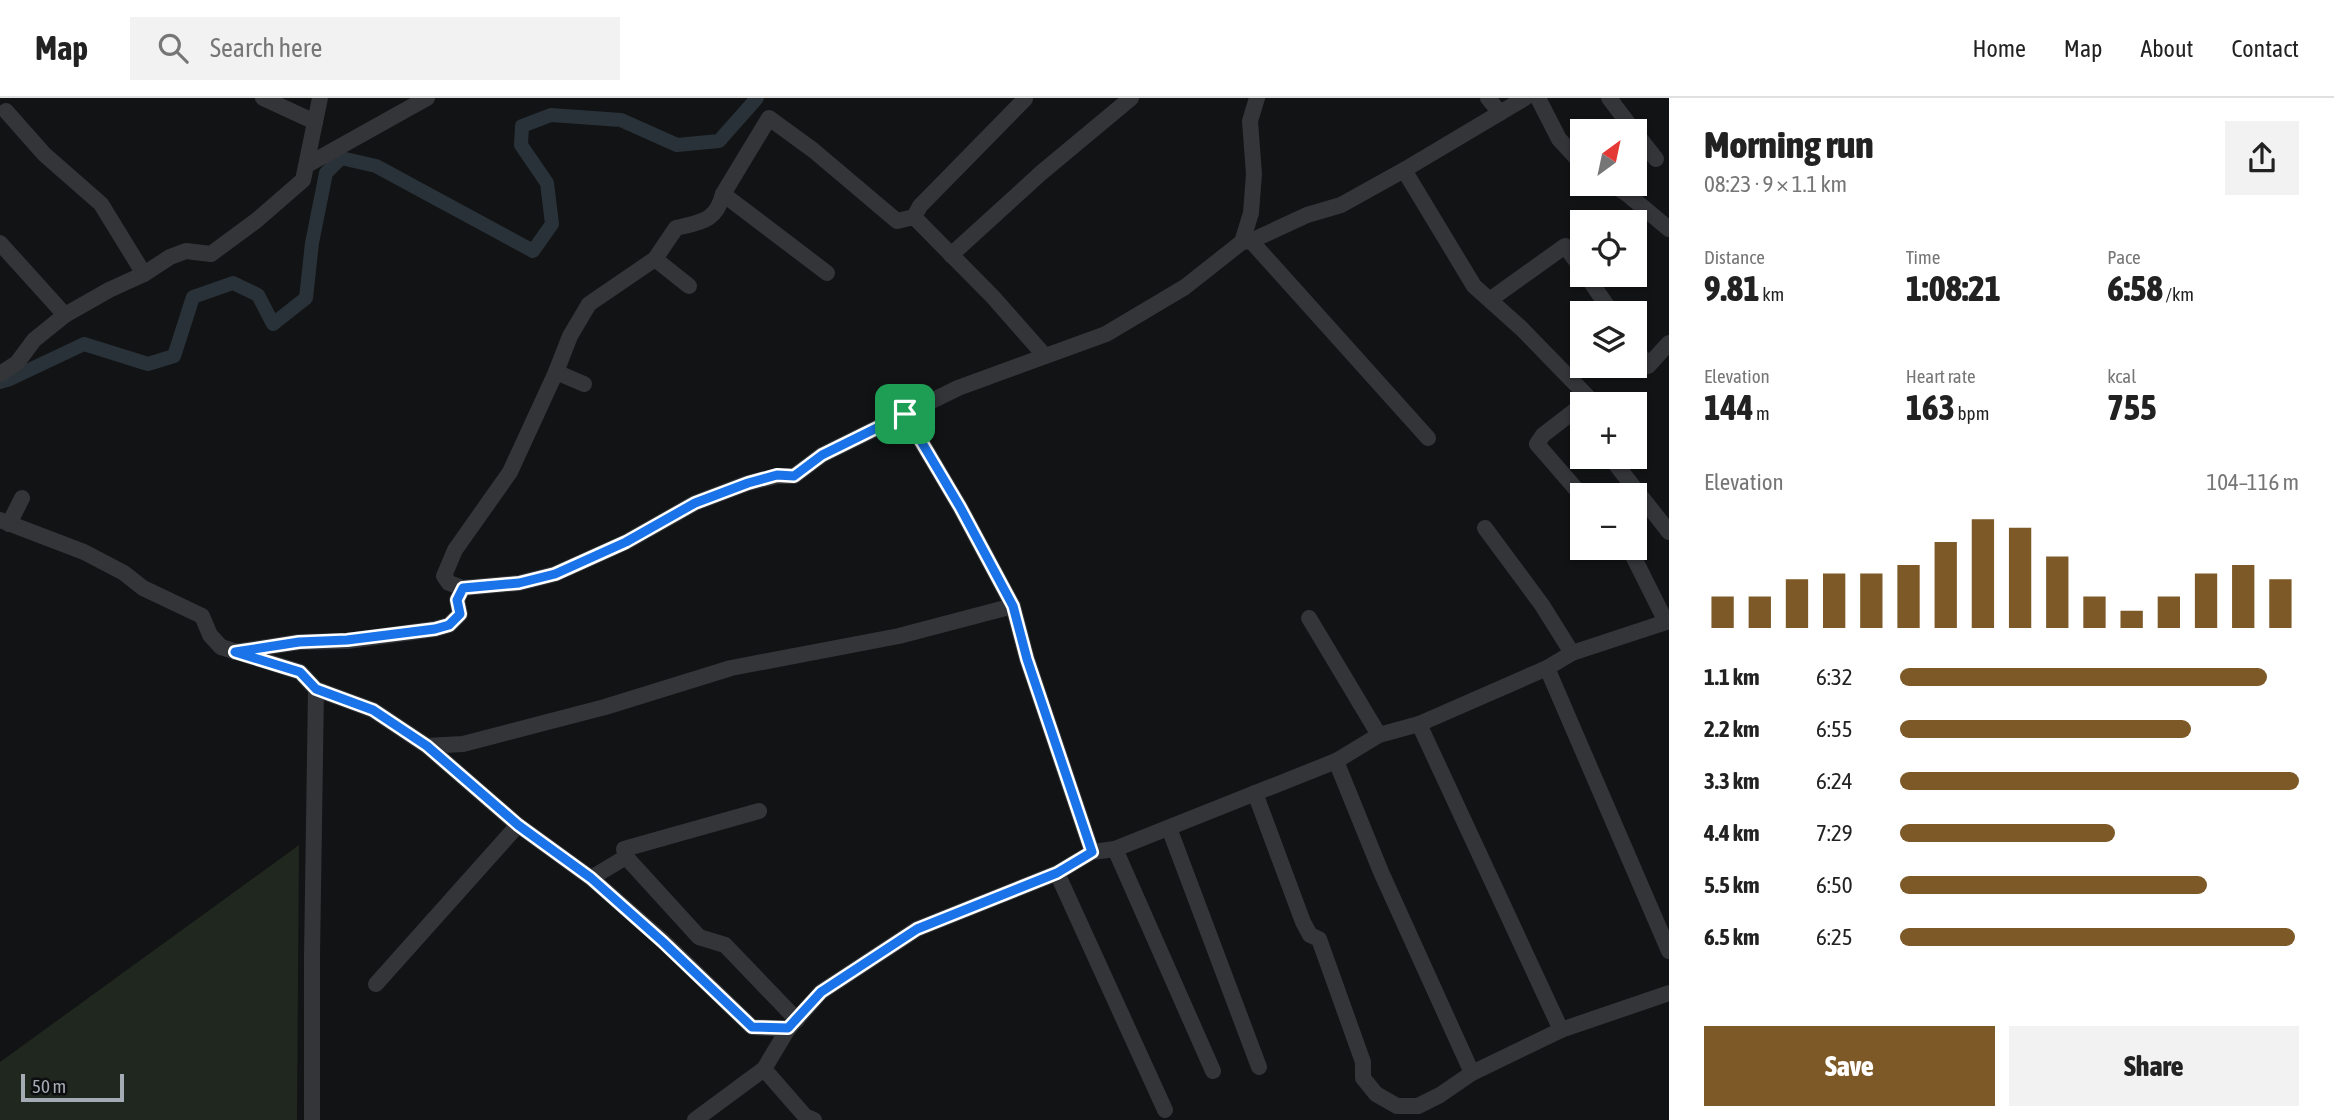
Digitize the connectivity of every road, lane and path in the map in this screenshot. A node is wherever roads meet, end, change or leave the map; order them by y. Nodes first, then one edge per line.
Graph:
1 (263, 98) edge
2 (320, 98) edge
3 (427, 98) edge
4 (1130, 98) edge
5 (1257, 98) edge
6 (1488, 98) edge
7 (1525, 98) edge
8 (1538, 98) edge
9 (1609, 98) edge
10 (1025, 99) edge
11 (6, 111) dead end
12 (1500, 113) junction
13 (1625, 119) edge
14 (315, 122) junction
15 (1647, 148) edge
16 (1570, 151) edge
17 (1656, 159) dead end
18 (307, 165) junction
19 (1404, 170) junction
20 (723, 194) junction
21 (1630, 196) edge
22 (914, 217) junction
23 (1669, 229) edge
24 (1246, 242) junction
25 (0, 243) edge
26 (1570, 253) edge
27 (951, 255) junction
28 (655, 259) junction
29 (827, 273) dead end
30 (144, 274) junction
31 (689, 286) dead end
32 (1491, 299) junction
33 (65, 315) junction
34 (1669, 343) edge
35 (1045, 356) junction
36 (1647, 365) edge
37 (556, 372) junction
38 (0, 374) edge
39 (584, 384) dead end
40 (1584, 392) edge
41 (905, 414) junction
42 (1570, 417) edge
43 (1428, 438) dead end
44 (1619, 469) edge
45 (1571, 483) edge
46 (22, 498) dead end
47 (4, 522) edge
48 (1485, 528) dead end
49 (1669, 532) edge
50 (1635, 560) edge
51 (463, 588) junction
52 (1013, 606) junction
53 (1309, 618) dead end
54 (1667, 621) edge
55 (299, 642) junction
56 (235, 652) junction
57 (1572, 653) junction
58 (1547, 668) junction
59 (300, 672) junction
60 (316, 689) junction
61 (1419, 724) junction
62 (1379, 735) junction
63 (427, 746) junction
64 (1336, 761) junction
65 (1255, 793) junction
66 (759, 811) dead end
67 (518, 825) junction
68 (1169, 828) junction
69 (1115, 849) junction
70 (1092, 852) junction
71 (626, 857) junction
72 (1057, 873) junction
73 (591, 878) junction
74 (1669, 951) edge
75 (376, 984) dead end
76 (1669, 993) edge
77 (792, 1024) junction
78 (1561, 1030) junction
79 (1259, 1067) dead end
80 (764, 1069) junction
81 (1213, 1070) dead end
82 (1472, 1073) junction
83 (1165, 1110) dead end
84 (1401, 1113) edge
85 (312, 1120) edge
86 (695, 1120) edge
87 (814, 1120) edge

1 - 14 street
2 - 14 street
3 - 18 street
4 - 27 street
5 - 24 street
6 - 12 street
7 - 12 street
8 - 16 street
9 - 13 street
10 - 22 street
11 - 30 street
12 - 19 street
14 - 18 street
15 - 17 street
18 - 30 street
19 - 24 street
19 - 32 street
20 - 22 street
20 - 28 street
20 - 29 street
21 - 23 street
22 - 27 street
24 - 35 street
24 - 43 street
25 - 33 street
26 - 32 street
27 - 35 street
28 - 31 street
28 - 37 street
30 - 33 street
32 - 40 street
33 - 38 street
34 - 36 street
35 - 41 street
37 - 39 street
37 - 51 street
41 - 51 street
41 - 52 street
42 - 45 street
44 - 49 street
46 - 47 street
47 - 56 street
48 - 57 street
50 - 54 street
51 - 55 street
52 - 63 street
52 - 70 street
53 - 62 street
54 - 57 street
55 - 56 street
55 - 59 street
56 - 59 street
57 - 58 street
58 - 61 street
58 - 74 street
59 - 60 street
60 - 63 street
60 - 85 street
61 - 62 street
61 - 78 street
62 - 64 street
63 - 67 street
64 - 65 street
64 - 82 street
65 - 68 street
65 - 84 street
66 - 71 street
67 - 73 street
67 - 75 street
68 - 69 street
68 - 79 street
69 - 70 street
69 - 81 street
70 - 72 street
71 - 73 street
71 - 77 street
72 - 77 street
72 - 83 street
73 - 77 street
76 - 78 street
77 - 80 street
78 - 82 street
80 - 86 street
80 - 87 street
82 - 84 street

